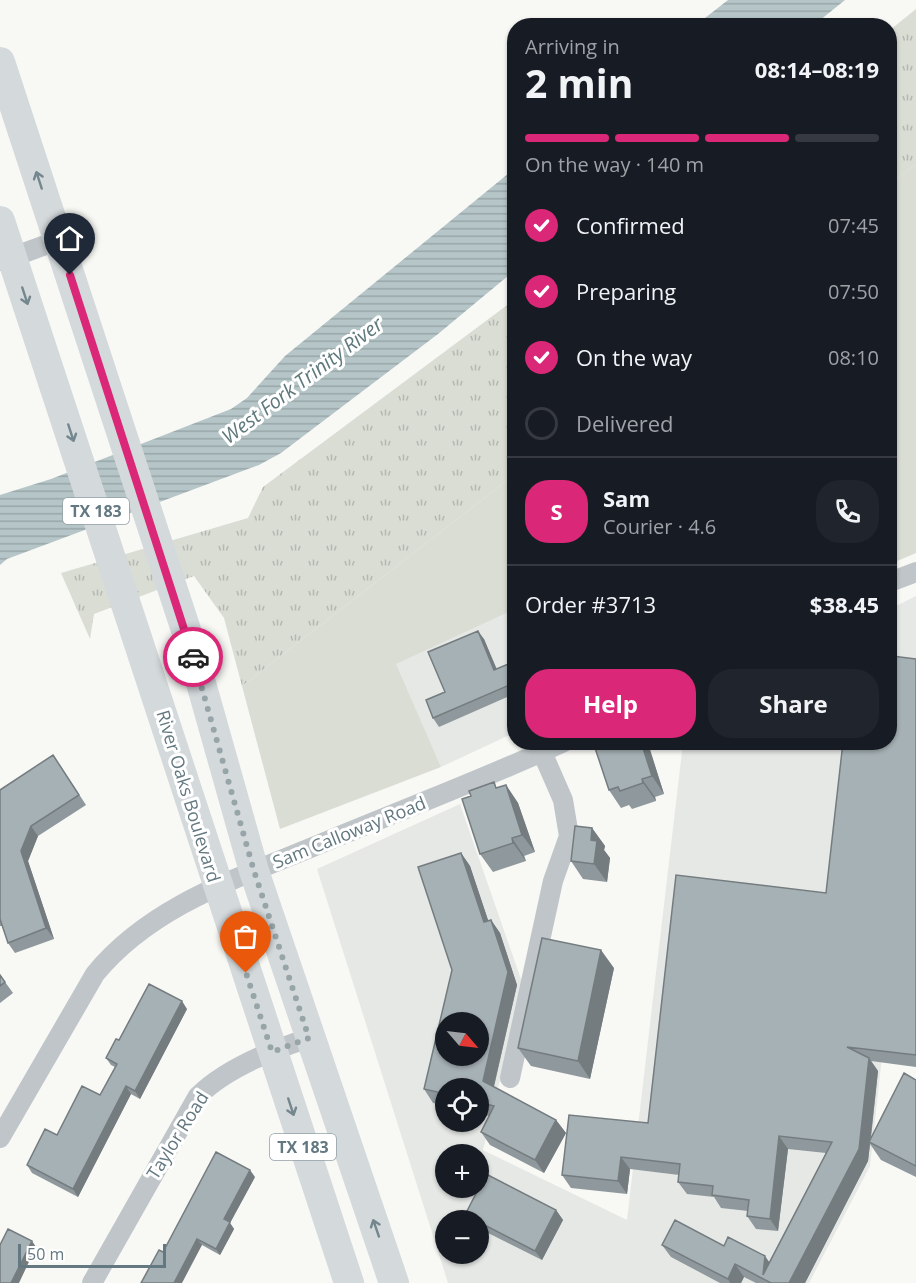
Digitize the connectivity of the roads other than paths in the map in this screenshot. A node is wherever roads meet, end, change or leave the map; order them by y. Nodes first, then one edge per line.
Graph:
1 (0, 62) edge
2 (0, 221) edge
3 (59, 240) junction
4 (6, 259) edge
5 (916, 572) edge
6 (897, 579) edge
7 (546, 750) edge
8 (542, 752) junction
9 (254, 871) junction
10 (217, 886) junction
11 (309, 1038) junction
12 (272, 1052) junction
13 (510, 1078) dead end
14 (0, 1138) edge
15 (92, 1283) edge
16 (349, 1283) edge
17 (394, 1283) edge

3 -> 1 main road, TX 183
2 - 4 main road, TX 183
3 - 4 street
3 - 9 main road, TX 183
4 -> 10 main road, River Oaks Boulevard / TX 183
5 - 6 street
7 - 8 street, Sam Calloway Road
8 - 9 street, Sam Calloway Road
8 - 13 street
9 - 10 street, Sam Calloway Road
9 - 11 main road, TX 183
10 - 12 main road, River Oaks Boulevard / TX 183
10 - 14 street, Sam Calloway Road
11 - 12 street, Taylor Road
17 -> 11 main road, TX 183
12 - 15 street, Taylor Road
12 -> 16 main road, River Oaks Boulevard / TX 183

